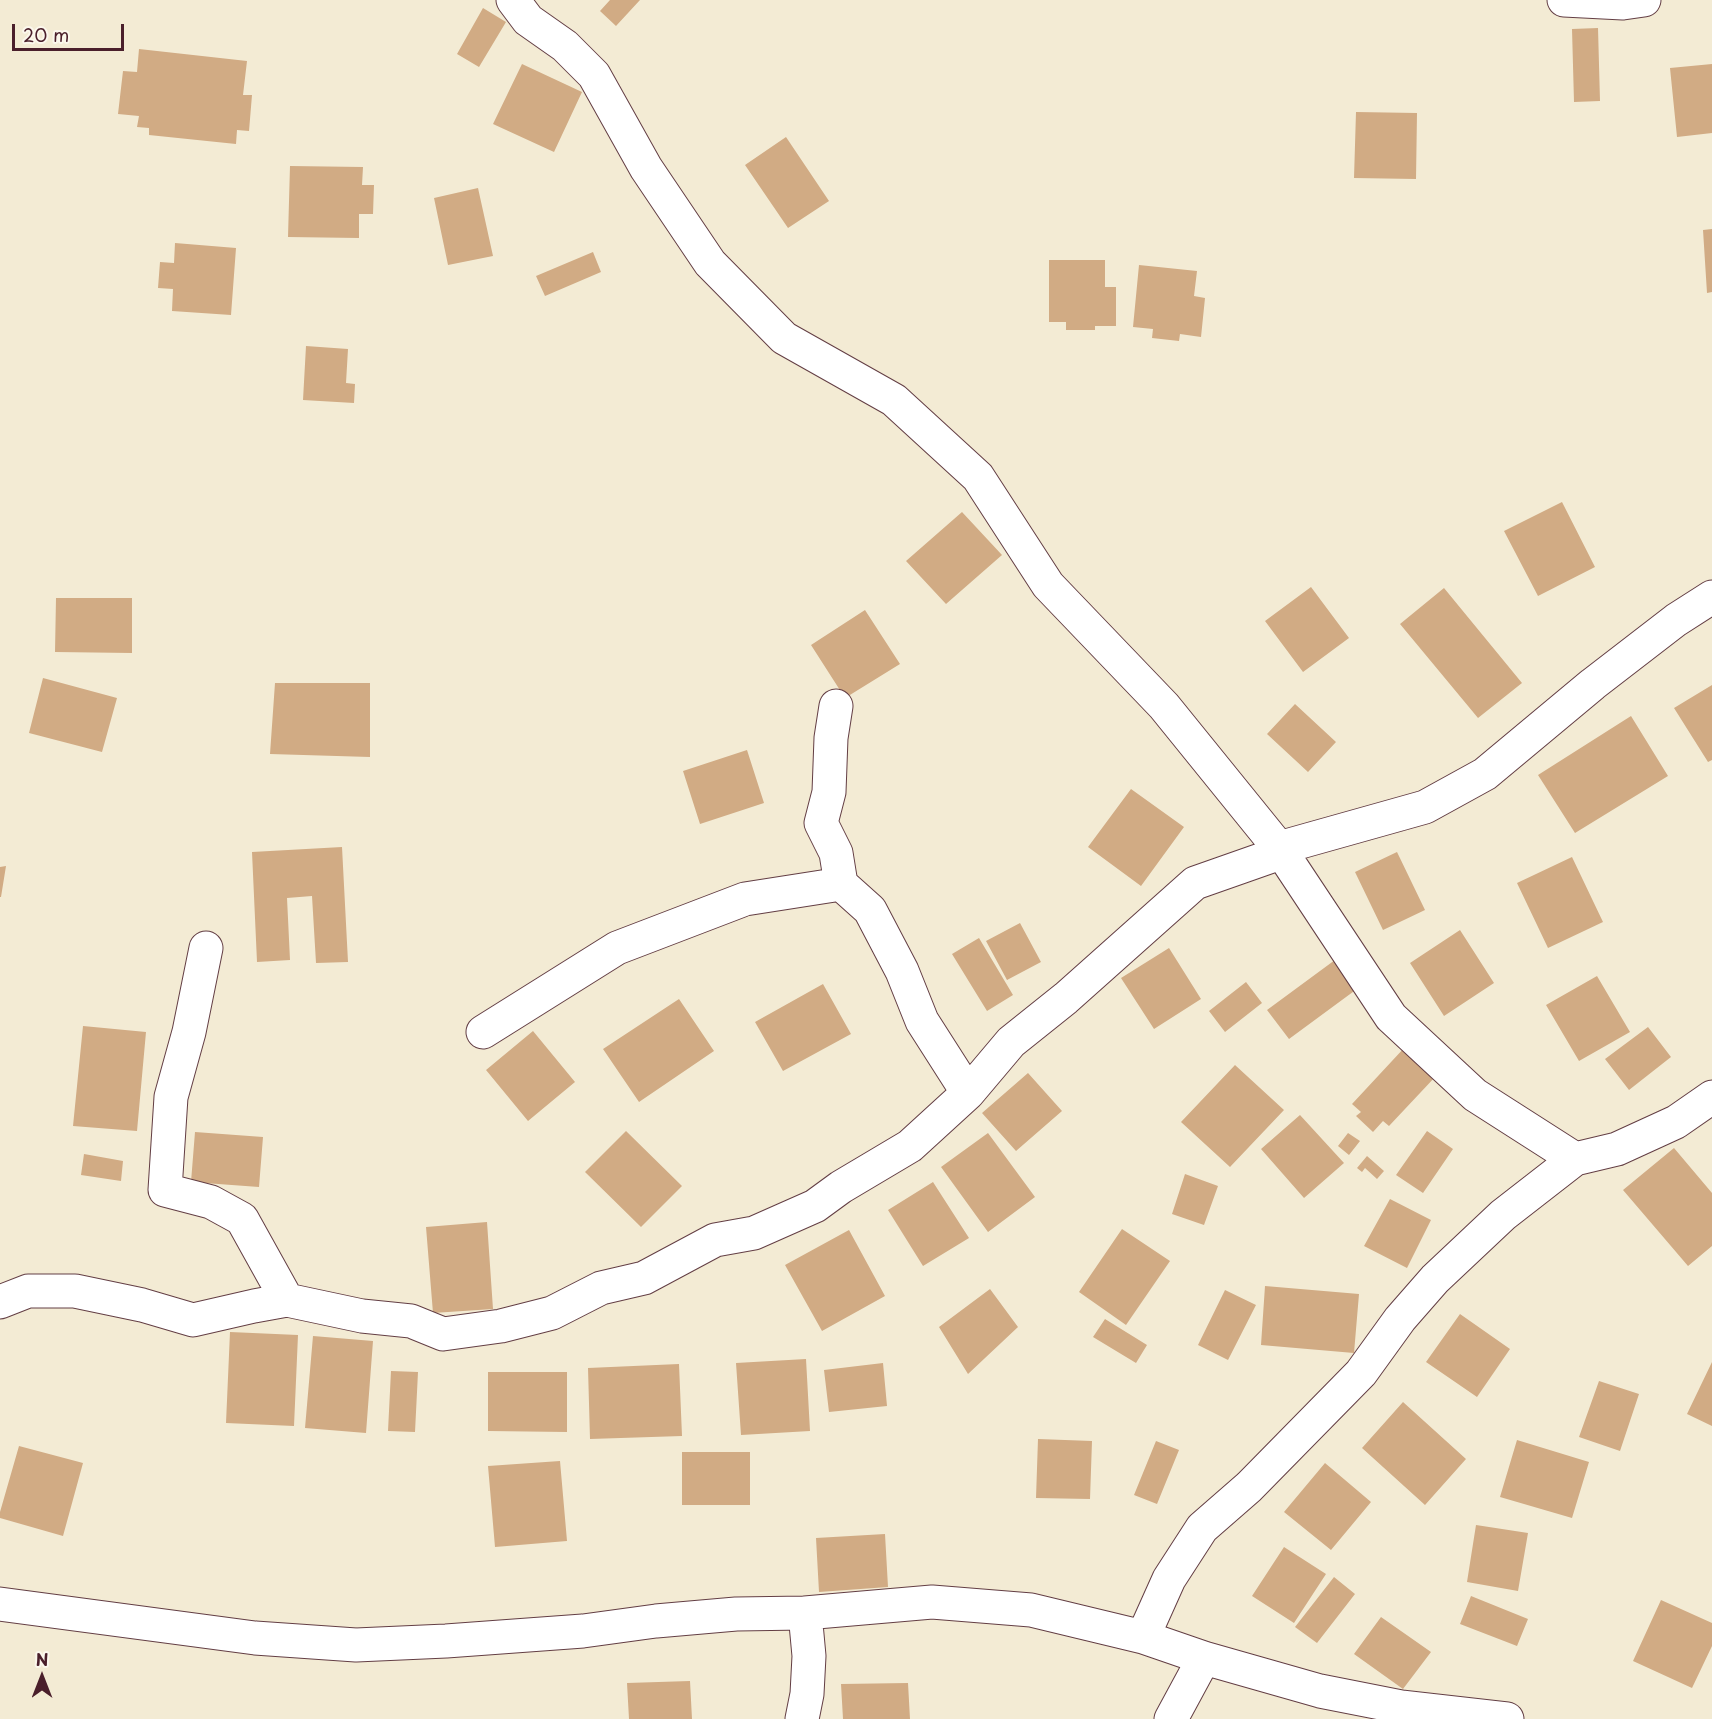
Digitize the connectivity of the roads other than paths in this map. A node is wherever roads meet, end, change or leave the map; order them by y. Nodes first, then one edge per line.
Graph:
1 (513, 0) edge
2 (1564, 0) edge
3 (1644, 0) edge
4 (1712, 597) edge
5 (836, 706) dead end
6 (1279, 848) junction
7 (841, 884) junction
8 (206, 948) dead end
9 (483, 1032) dead end
10 (968, 1093) junction
11 (1712, 1097) edge
12 (1575, 1159) junction
13 (286, 1300) junction
14 (0, 1302) edge
15 (0, 1604) edge
16 (805, 1613) junction
17 (1143, 1637) junction
18 (1204, 1658) junction
19 (802, 1719) edge
20 (1171, 1719) edge
21 (1507, 1719) edge

1 - 6 street
2 - 3 street
4 - 6 street
5 - 7 street
6 - 10 street
6 - 12 street
7 - 9 street
7 - 10 street
8 - 13 street
10 - 13 street
11 - 12 street
12 - 17 street
13 - 14 street
15 - 16 street
16 - 17 street
16 - 19 street
17 - 18 street
18 - 20 street
18 - 21 street

